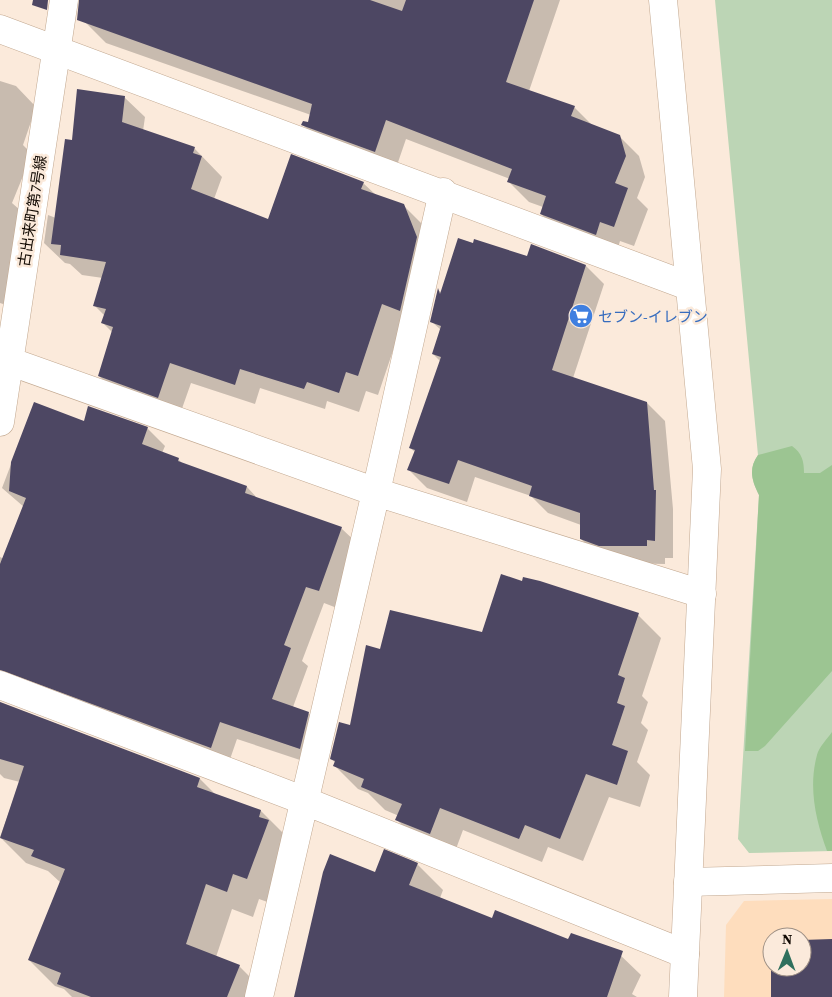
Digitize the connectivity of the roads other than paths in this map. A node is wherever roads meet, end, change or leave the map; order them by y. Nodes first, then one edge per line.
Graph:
1 (64, 0) edge
2 (663, 0) edge
3 (0, 29) edge
4 (57, 51) junction
5 (443, 192) junction
6 (688, 286) junction
7 (4, 360) edge
8 (0, 422) edge
9 (376, 492) junction
10 (702, 594) junction
11 (0, 684) edge
12 (305, 801) junction
13 (832, 878) edge
14 (688, 882) junction
15 (685, 954) junction
16 (259, 997) edge
17 (683, 997) edge

1 - 4 street, 古出来町第7号線
2 - 6 street
3 - 4 street
4 - 5 street
4 - 7 street, 古出来町第7号線
5 - 6 street
5 - 9 street
6 - 10 street
7 - 8 street, 古出来町第7号線
7 - 9 street
9 - 10 street
9 - 12 street
10 - 14 street
11 - 12 street
12 - 15 street
12 - 16 street
13 - 14 street
14 - 15 street
15 - 17 street

